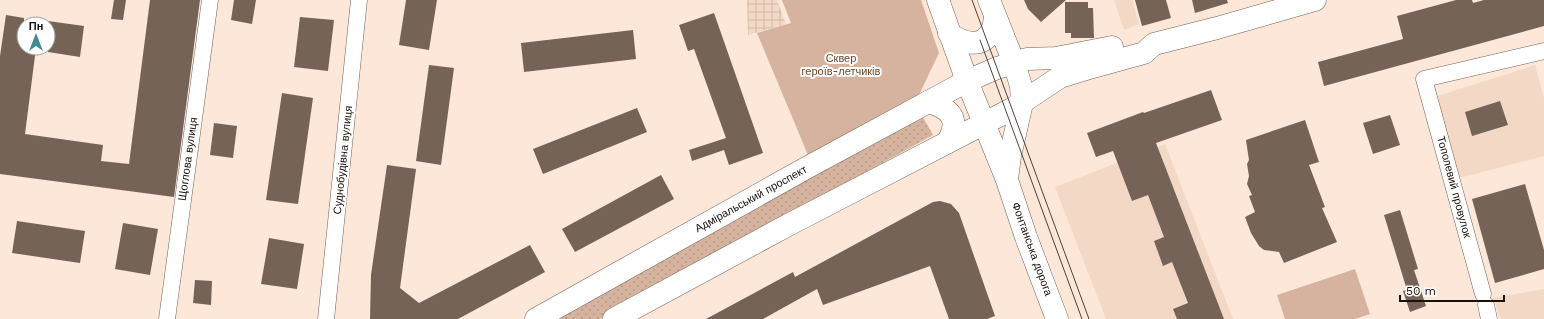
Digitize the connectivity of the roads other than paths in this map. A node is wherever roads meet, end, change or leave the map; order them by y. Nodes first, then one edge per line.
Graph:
1 (210, 0) edge
2 (359, 0) edge
3 (938, 0) edge
4 (1315, 0) edge
5 (992, 9) edge
6 (949, 33) junction
7 (1154, 44) junction
8 (1544, 51) edge
9 (1014, 63) junction
10 (967, 81) junction
11 (928, 102) junction
12 (1022, 103) junction
13 (984, 124) junction
14 (948, 142) junction
15 (1007, 180) junction
16 (1486, 306) edge
17 (167, 319) edge
18 (326, 319) edge
19 (536, 319) edge
20 (614, 319) edge
21 (1056, 319) edge

1 - 17 street, Щоглова вулиця
2 - 18 street, Суднобудівна вулиця
3 - 6 main road
4 - 7 main road
5 - 6 main road
5 - 9 main road
6 - 10 main road
7 - 9 main road, Адміральський проспект
7 - 12 main road
8 - 16 street, Тополевий провулок
9 - 10 main road, Адміральський проспект
9 - 12 main road
10 - 11 main road, Адміральський проспект
10 - 13 main road, Фонтанська дорога
11 - 14 main road
11 - 19 main road, Адміральський проспект
12 - 13 main road
12 - 15 main road, Фонтанська дорога
13 - 14 main road
13 - 15 main road, Фонтанська дорога
14 - 20 main road
15 - 21 main road, Фонтанська дорога

